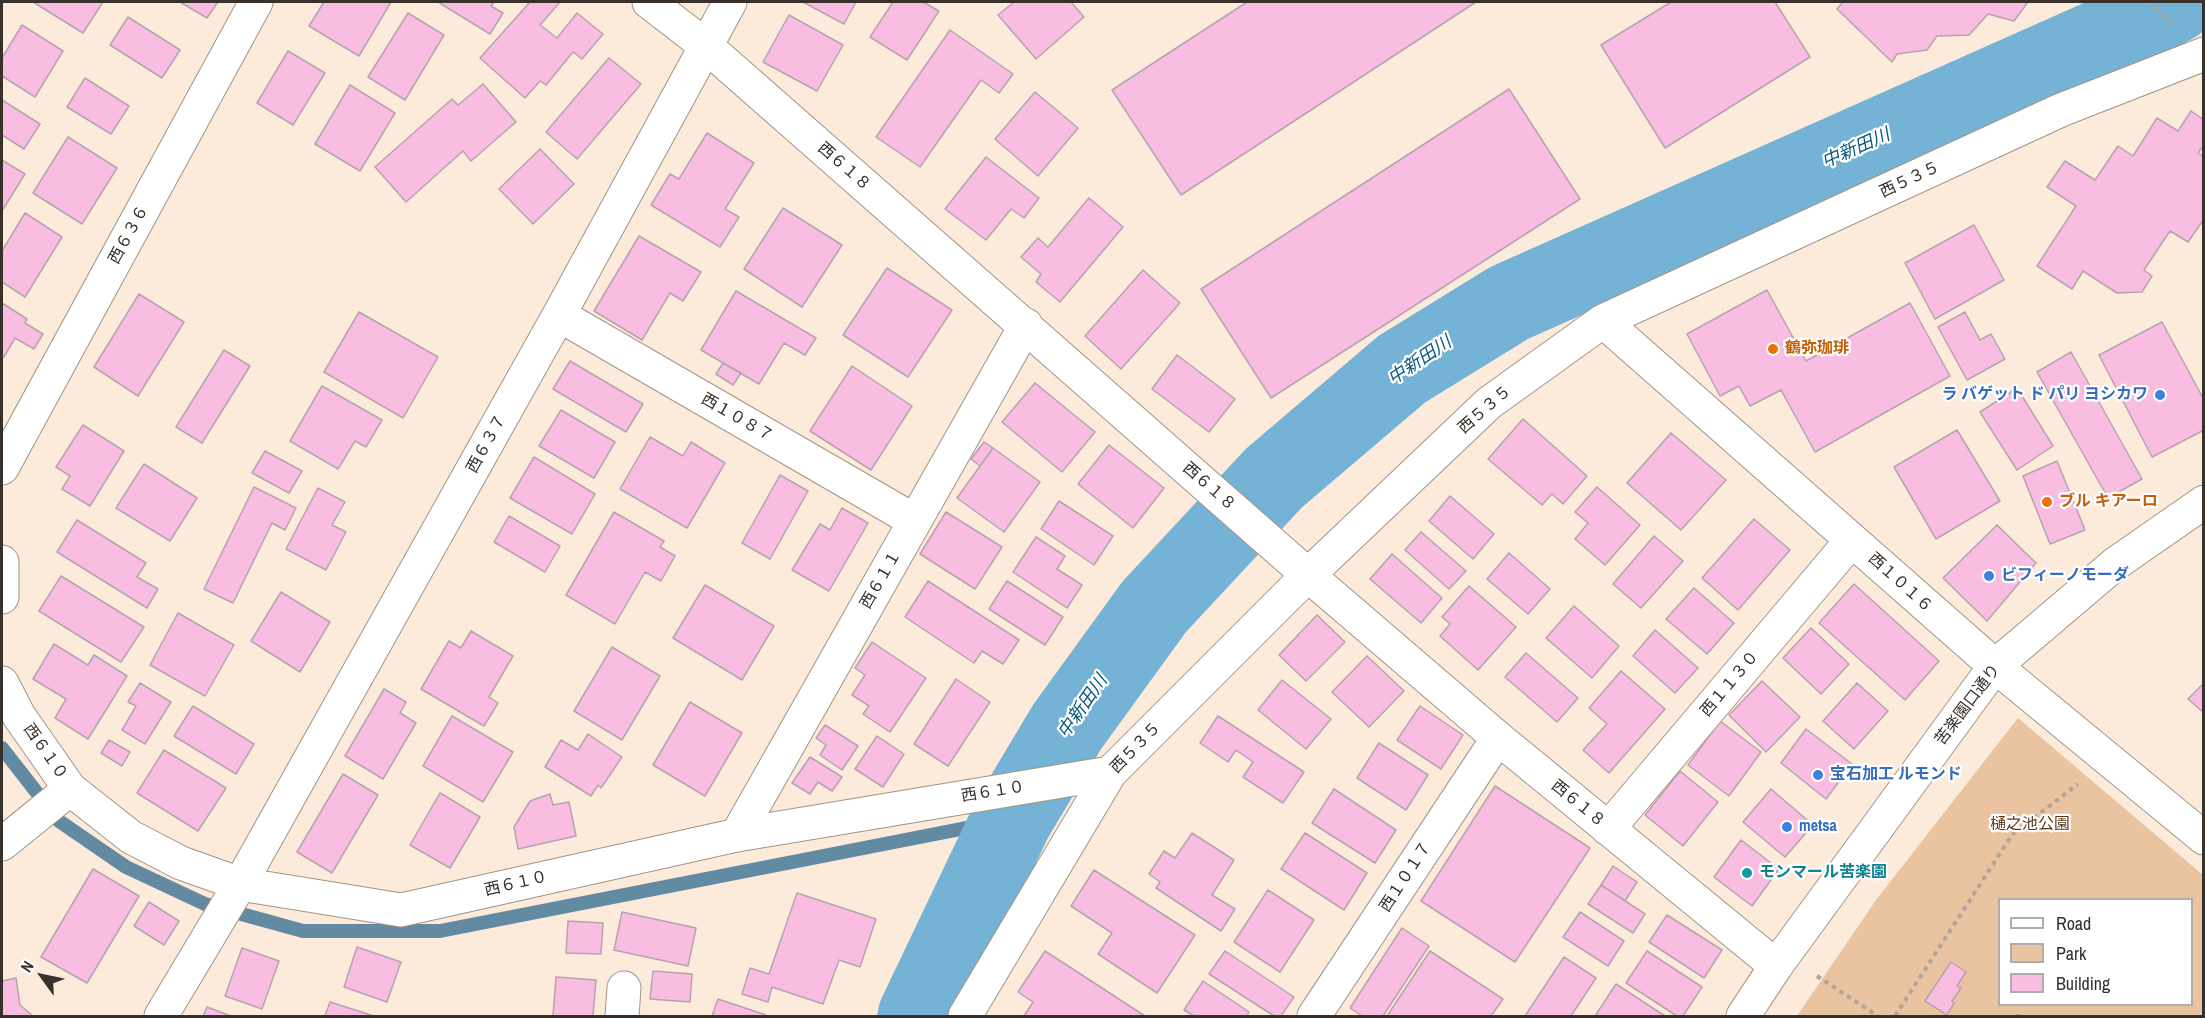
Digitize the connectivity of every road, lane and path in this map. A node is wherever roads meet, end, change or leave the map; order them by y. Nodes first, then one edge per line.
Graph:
1 (256, 2) edge
2 (649, 2) edge
3 (730, 2) edge
4 (706, 46) junction
5 (2204, 54) edge
6 (559, 315) junction
7 (1603, 321) junction
8 (1026, 325) junction
9 (2, 468) edge
10 (2204, 502) edge
11 (915, 521) junction
12 (1852, 540) junction
13 (2, 562) edge
14 (1308, 575) junction
15 (2, 597) edge
16 (1995, 666) junction
17 (2, 683) edge
18 (1498, 738) junction
19 (2109, 760) junction
20 (1110, 773) junction
21 (57, 800) junction
22 (1608, 828) junction
23 (737, 835) junction
24 (2204, 838) edge
25 (2, 844) edge
26 (230, 899) junction
27 (1776, 966) junction
28 (1817, 976) dead end
29 (162, 1017) edge
30 (965, 1017) edge
31 (1314, 1017) edge
32 (1743, 1017) edge
33 (1878, 1017) edge
34 (1895, 1017) edge
35 (2016, 1017) edge
36 (2024, 1017) edge

1 - 9 street, 西６３６
2 - 4 street, 西６１８
3 - 4 street, 西６３７
4 - 6 street, 西６３７
4 - 8 street, 西６１８
5 - 7 street, 西５３５
6 - 11 street, 西１０８７
6 - 26 street, 西６３７
7 - 12 street, 西１０１６
7 - 14 street, 西５３５
8 - 11 street, 西６１１
8 - 14 street, 西６１８
10 - 16 street, 苦楽園口通り
11 - 23 street, 西６１１
12 - 16 street, 西１０１６
12 - 22 street, 西１１３０
13 - 15 street
14 - 18 street, 西６１８
14 - 20 street, 西５３５
16 - 19 street, 西１０１６
16 - 27 street, 苦楽園口通り
17 - 21 street, 西６１０
18 - 22 street, 西６１８
18 - 31 street, 西１０１７
19 - 24 street, 西１０１６
19 - 34 path
20 - 23 street, 西６１０
20 - 30 street, 西５３５
21 - 25 street
21 - 26 street, 西６１０
22 - 27 street, 西６１８
23 - 26 street, 西６１０
26 - 29 street, 西６３７
27 - 32 street, 苦楽園口通り
28 - 33 path
35 - 36 path

